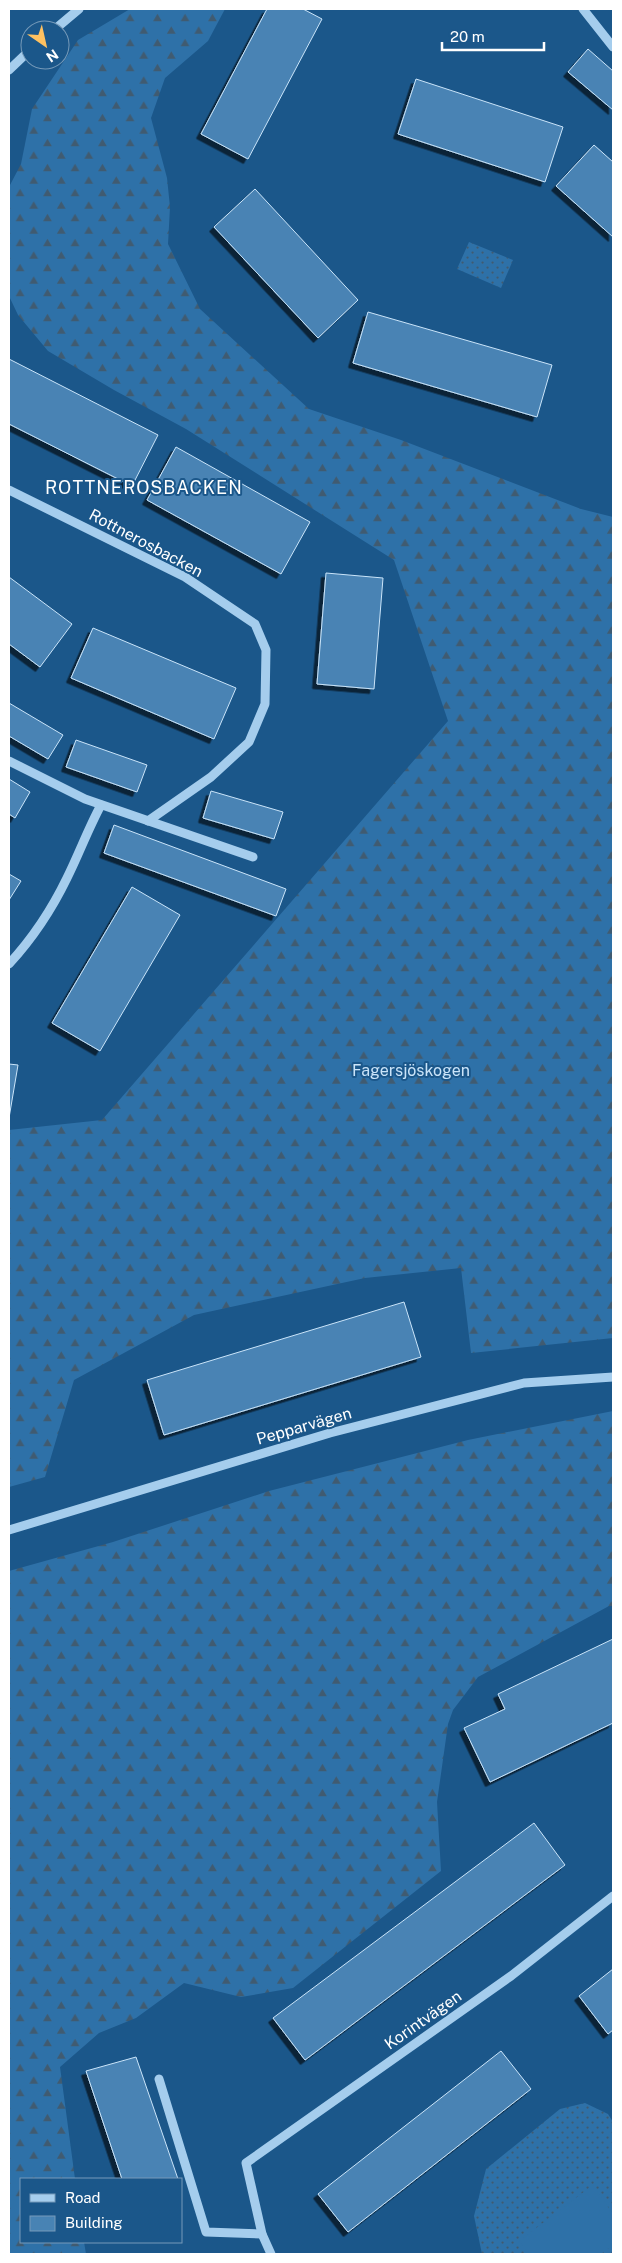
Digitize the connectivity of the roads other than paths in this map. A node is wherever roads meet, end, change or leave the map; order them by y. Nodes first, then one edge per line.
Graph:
1 (79, 9) edge
2 (583, 9) edge
3 (66, 20) edge
4 (613, 47) edge
5 (20, 60) edge
6 (9, 70) edge
7 (9, 490) edge
8 (9, 762) edge
9 (101, 805) junction
10 (148, 821) junction
11 (253, 858) dead end
12 (9, 964) edge
13 (613, 1377) edge
14 (9, 1530) edge
15 (613, 1896) edge
16 (159, 2080) dead end
17 (262, 2234) junction
18 (271, 2254) edge

1 - 3 street
2 - 4 street
5 - 6 street
7 - 10 street, Rottnerosbacken
8 - 9 street
9 - 10 street
9 - 12 street
10 - 11 street
13 - 14 street, Pepparvägen
15 - 17 street, Korintvägen
16 - 17 street
17 - 18 street

